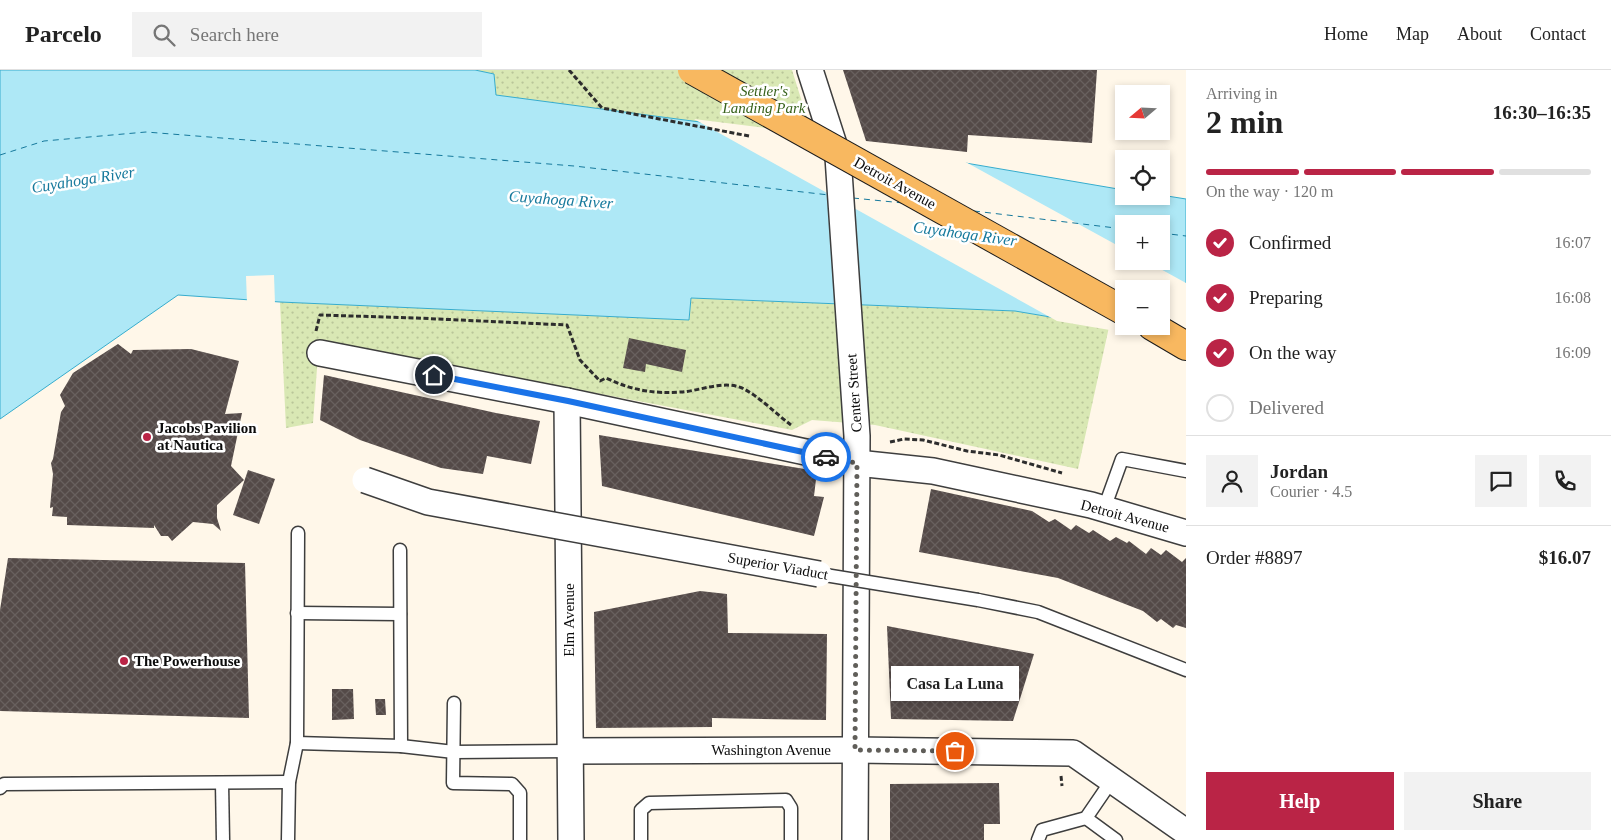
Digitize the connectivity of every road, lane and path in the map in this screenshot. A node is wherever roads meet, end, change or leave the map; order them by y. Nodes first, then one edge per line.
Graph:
1 (569, 70) edge
2 (692, 70) edge
3 (810, 70) edge
4 (749, 136) dead end
5 (1115, 306) edge
6 (1167, 335) edge
7 (1186, 346) edge
8 (320, 353) joint
9 (568, 401) junction
10 (800, 428) dead end
11 (857, 463) junction
12 (1186, 471) edge
13 (365, 480) dead end
14 (1104, 509) junction
15 (298, 532) dead end
16 (1186, 533) edge
17 (400, 550) dead end
18 (818, 574) joint
19 (297, 613) junction
20 (400, 614) junction
21 (1186, 670) edge
22 (454, 704) dead end
23 (297, 743) junction
24 (401, 746) junction
25 (855, 750) junction
26 (570, 751) junction
27 (454, 752) junction
28 (1112, 780) junction
29 (222, 782) junction
30 (290, 782) junction
31 (0, 788) edge
32 (1086, 818) junction
33 (1186, 832) edge
34 (222, 840) edge
35 (288, 840) edge
36 (520, 840) edge
37 (571, 840) edge
38 (641, 840) edge
39 (791, 840) edge
40 (855, 840) edge
41 (1038, 840) edge
42 (1116, 840) edge

1 - 4 path
2 - 5 main road, Detroit Avenue, bridge
3 - 11 street, Center Street
6 - 7 main road
8 - 9 street, Detroit Avenue
8 - 10 path
9 - 11 street, Detroit Avenue
9 - 26 street, Elm Avenue
11 - 14 street, Detroit Avenue
11 - 25 street, Center Street
12 - 14 lane
13 - 18 street, Superior Viaduct, bridge
14 - 16 street, Detroit Avenue
15 - 19 lane
17 - 20 lane
18 - 21 lane, Superior Viaduct, bridge
19 - 20 lane
19 - 23 lane
20 - 24 lane
22 - 27 lane
23 - 24 lane
23 - 30 lane
24 - 27 lane
25 - 26 street, Washington Avenue
25 - 28 street, Washington Avenue
25 - 40 street, Center Street
26 - 27 lane
26 - 37 street, Elm Avenue
27 - 36 lane
28 - 32 lane
28 - 33 street, Washington Avenue
29 - 30 lane
29 - 31 lane
29 - 34 lane
30 - 35 lane
32 - 41 lane
32 - 42 lane
38 - 39 lane

